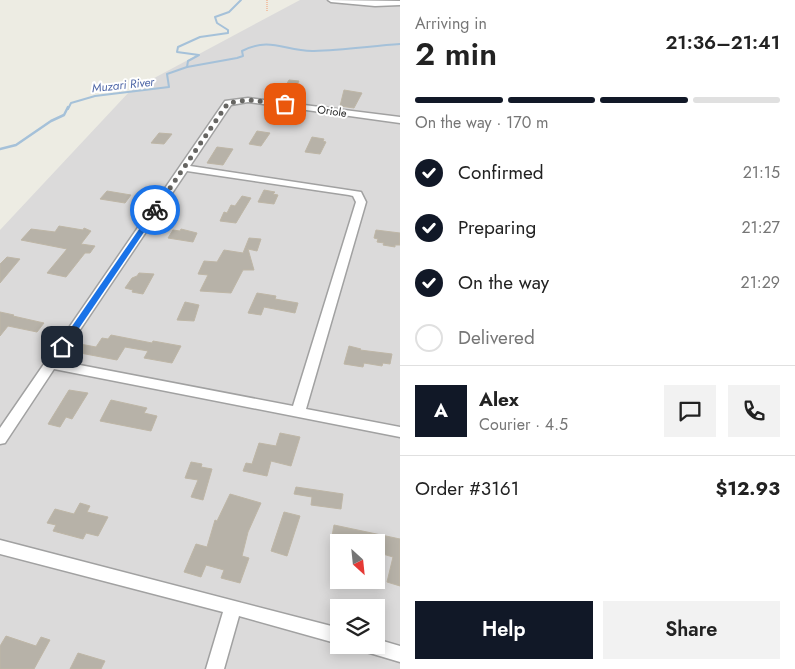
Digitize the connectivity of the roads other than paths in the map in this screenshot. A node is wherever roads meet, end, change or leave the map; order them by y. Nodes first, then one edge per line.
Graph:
1 (331, 0) edge
2 (400, 4) edge
3 (399, 118) edge
4 (184, 168) junction
5 (51, 364) junction
6 (298, 411) junction
7 (400, 432) edge
8 (0, 439) edge
9 (0, 547) edge
10 (233, 607) junction
11 (330, 634) edge
12 (385, 650) edge
13 (400, 654) edge
14 (215, 669) edge

1 - 2 street
3 - 4 street, Oriole
4 - 5 street
4 - 6 street
5 - 6 street
5 - 8 street
6 - 7 street
9 - 10 street
10 - 11 street
10 - 14 street
12 - 13 street

